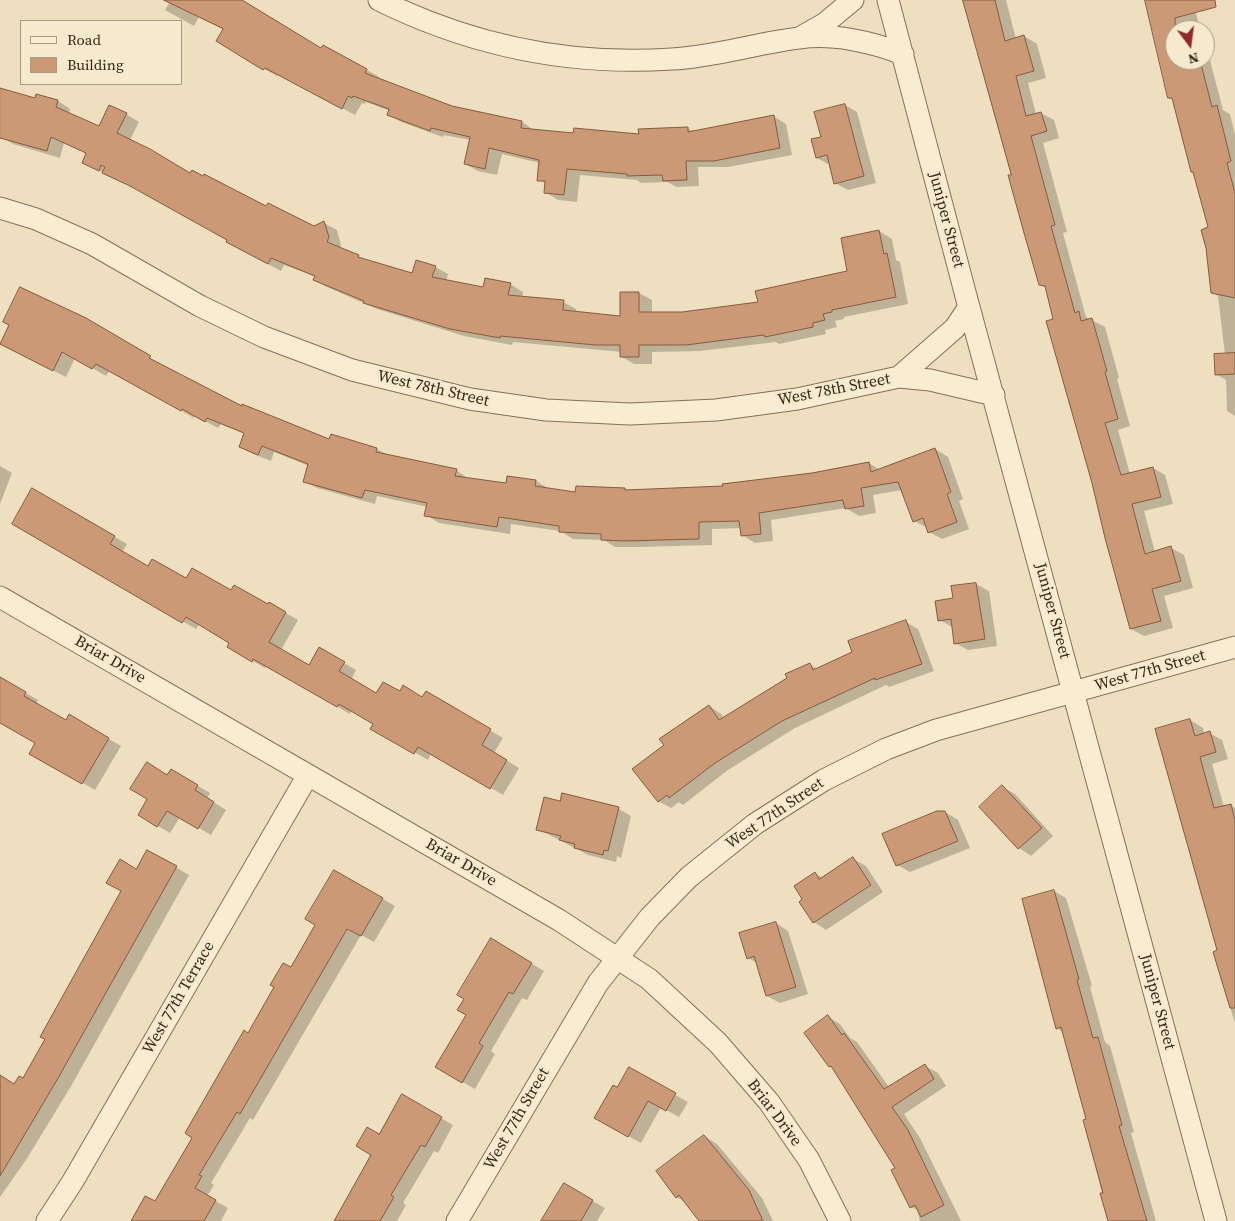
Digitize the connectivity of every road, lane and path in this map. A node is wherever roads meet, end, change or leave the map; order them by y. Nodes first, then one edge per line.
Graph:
1 (379, 0) edge
2 (853, 0) edge
3 (888, 0) edge
4 (801, 37) junction
5 (903, 54) junction
6 (0, 208) edge
7 (969, 307) junction
8 (899, 377) junction
9 (994, 395) junction
10 (0, 597) edge
11 (1235, 647) edge
12 (1074, 693) junction
13 (308, 775) junction
14 (618, 958) junction
15 (46, 1221) edge
16 (457, 1221) edge
17 (840, 1221) edge
18 (1216, 1221) edge

1 - 4 street
2 - 4 street
3 - 5 street, Juniper Street
4 - 5 street
5 - 7 street, Juniper Street
6 - 8 street, West 78th Street
7 - 8 street, West 78th Street
7 - 9 street, Juniper Street
8 - 9 street, West 78th Street
9 - 12 street, Juniper Street
10 - 13 street, Briar Drive
11 - 12 street, West 77th Street
12 - 14 street, West 77th Street
12 - 18 street, Juniper Street
13 - 14 street, Briar Drive
13 - 15 street, West 77th Terrace
14 - 16 street, West 77th Street
14 - 17 street, Briar Drive

